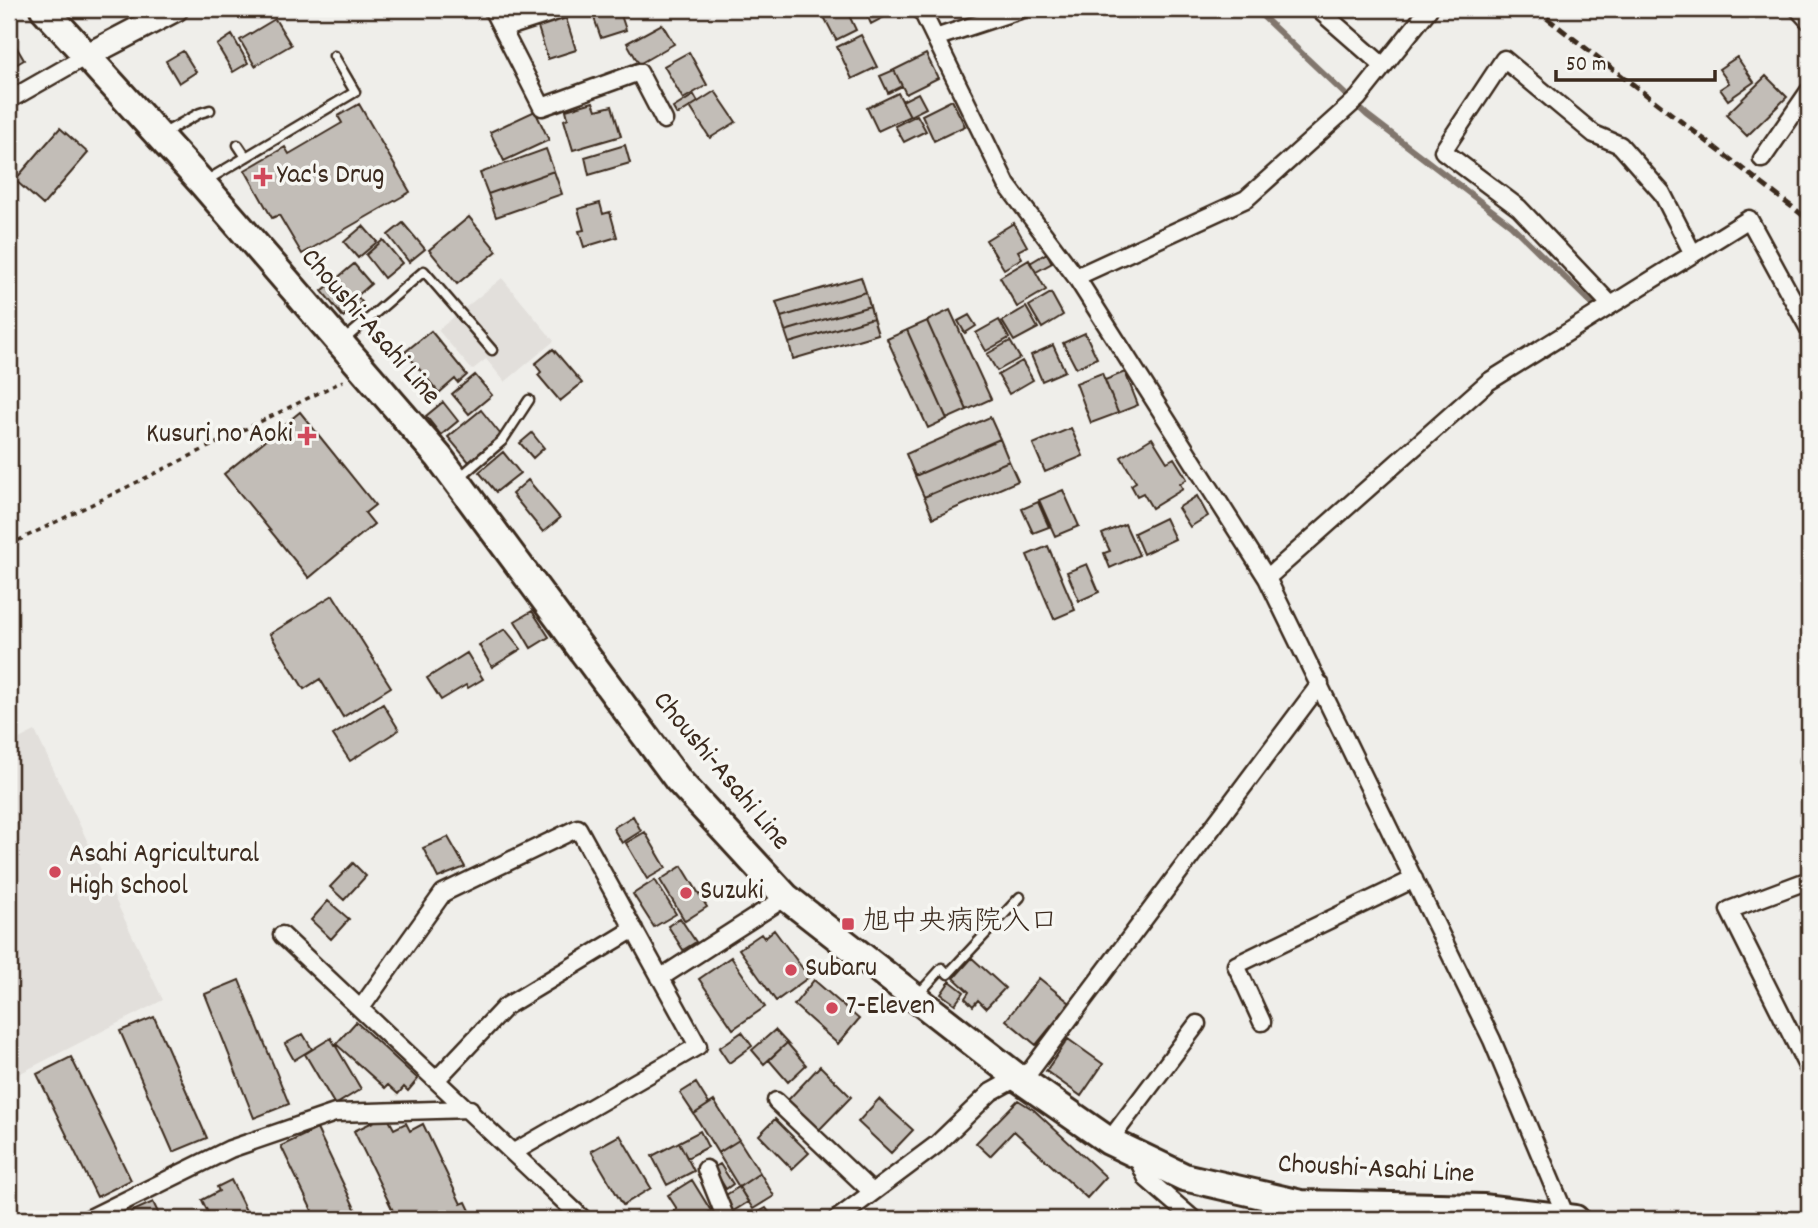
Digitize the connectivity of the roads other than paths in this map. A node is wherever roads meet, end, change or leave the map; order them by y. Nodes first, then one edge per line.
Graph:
1 (44, 9) edge
2 (176, 9) edge
3 (492, 9) edge
4 (564, 9) edge
5 (921, 9) edge
6 (1023, 9) edge
7 (1318, 9) edge
8 (1429, 9) edge
9 (1798, 9) edge
10 (1809, 21) edge
11 (502, 29) junction
12 (935, 38) junction
13 (88, 55) junction
14 (334, 56) dead end
15 (1382, 65) junction
16 (1809, 91) edge
17 (9, 100) edge
18 (210, 110) dead end
19 (664, 120) dead end
20 (160, 136) junction
21 (238, 145) dead end
22 (246, 157) junction
23 (1762, 159) dead end
24 (202, 183) junction
25 (1693, 254) junction
26 (1076, 277) junction
27 (1611, 305) junction
28 (1809, 329) edge
29 (341, 343) junction
30 (492, 350) dead end
31 (529, 400) dead end
32 (456, 480) junction
33 (1267, 578) junction
34 (1320, 684) junction
35 (1414, 879) junction
36 (1809, 880) edge
37 (786, 897) junction
38 (1020, 897) dead end
39 (634, 929) junction
40 (282, 934) dead end
41 (660, 978) junction
42 (915, 997) junction
43 (361, 1008) junction
44 (1262, 1022) dead end
45 (1197, 1024) dead end
46 (1809, 1070) edge
47 (1017, 1077) junction
48 (437, 1079) junction
49 (776, 1101) dead end
50 (470, 1109) junction
51 (1109, 1141) junction
52 (513, 1152) junction
53 (1136, 1155) junction
54 (706, 1169) dead end
55 (872, 1192) junction
56 (88, 1219) edge
57 (583, 1219) edge
58 (726, 1219) edge
59 (837, 1219) edge
60 (1193, 1219) edge
61 (1570, 1219) edge

1 - 13 main road, Choushi-Asahi Line
2 - 13 street
3 - 11 street
4 - 11 street
5 - 12 street
6 - 12 street
7 - 15 street
8 - 15 street
9 - 10 street
11 - 19 street
12 - 26 street
13 - 17 street
13 - 20 main road, Choushi-Asahi Line
14 - 22 lane
15 - 26 street
16 - 23 street
18 - 20 lane
20 - 24 main road, Choushi-Asahi Line
21 - 22 lane
22 - 24 lane
24 - 29 main road, Choushi-Asahi Line
25 - 27 street
25 - 27 street
25 - 28 street
26 - 33 street
27 - 33 street
29 - 30 lane
29 - 32 main road, Choushi-Asahi Line
31 - 32 lane
32 - 37 main road, Choushi-Asahi Line
33 - 34 street
34 - 35 street
34 - 47 street
35 - 44 street
35 - 61 street
36 - 46 street
37 - 41 street
37 - 42 main road, Choushi-Asahi Line
38 - 42 lane
39 - 41 street
39 - 43 street
39 - 48 street
40 - 43 street
41 - 52 street
42 - 47 main road, Choushi-Asahi Line
43 - 48 street
45 - 51 street
47 - 51 main road, Choushi-Asahi Line
47 - 55 street
48 - 50 street
49 - 55 street
50 - 52 street
50 - 56 street
51 - 53 main road, Choushi-Asahi Line
52 - 57 street
53 - 60 street
53 - 61 main road, Choushi-Asahi Line
54 - 58 street
55 - 59 street

